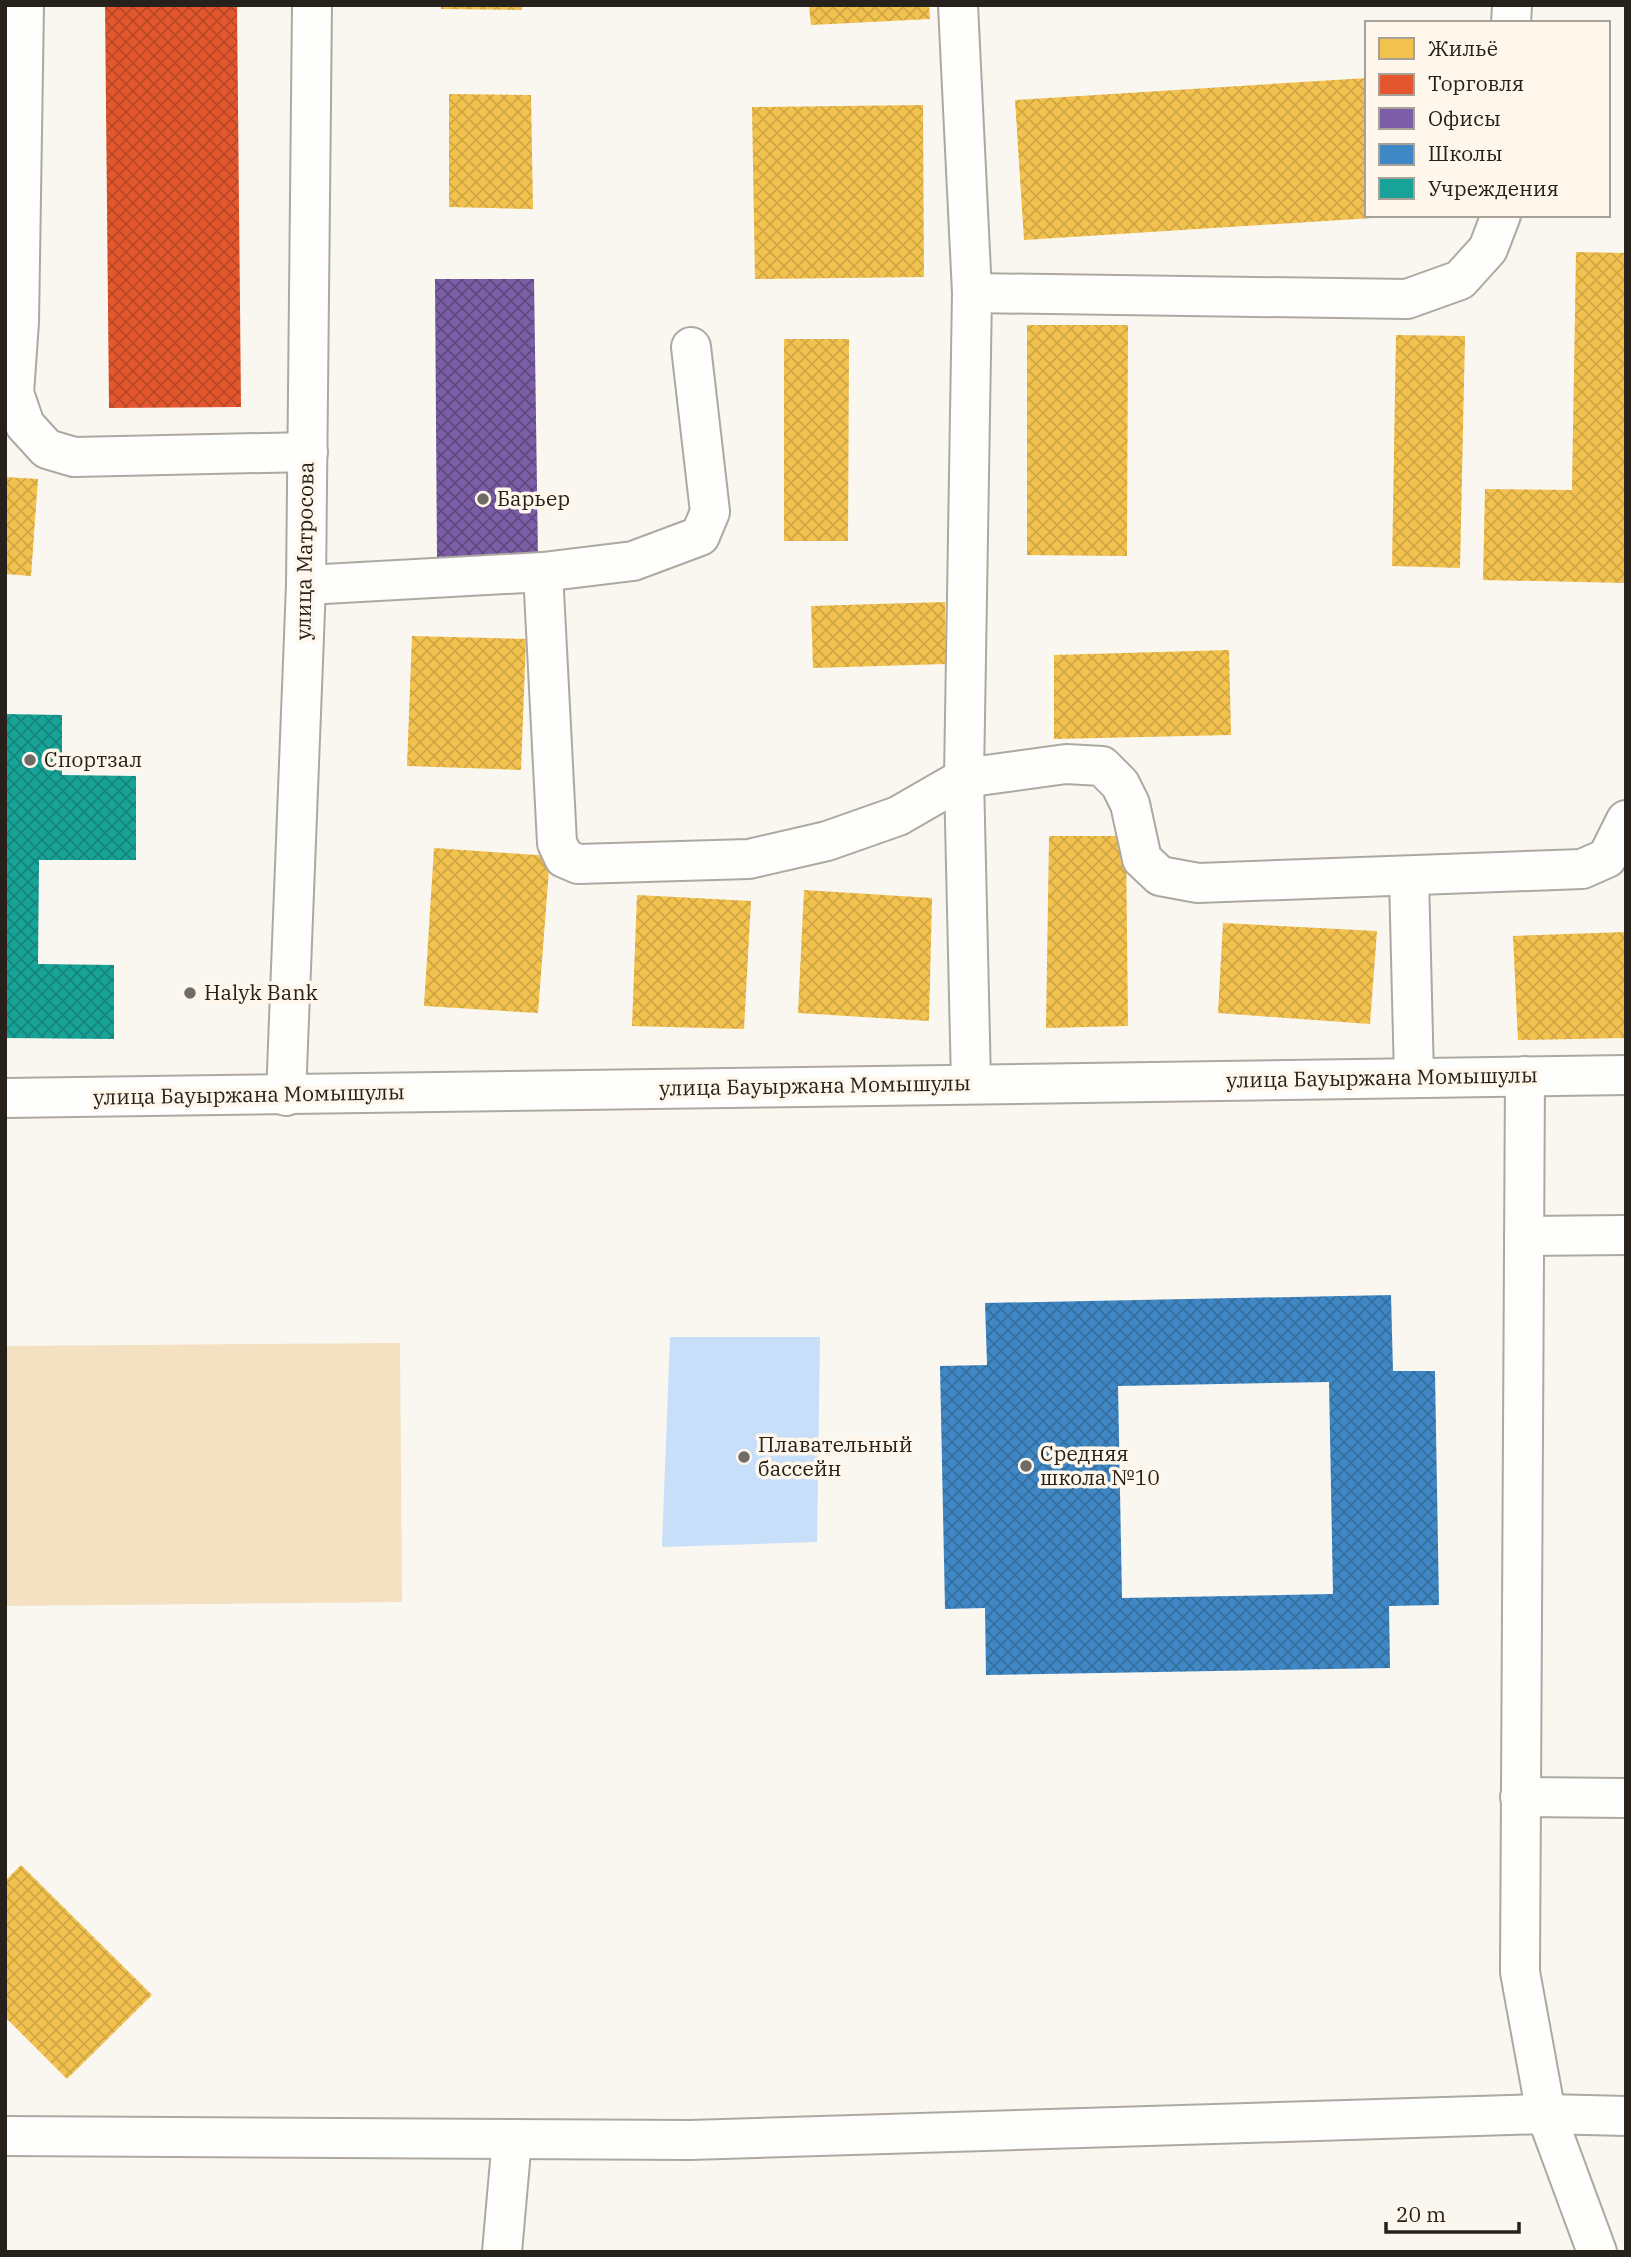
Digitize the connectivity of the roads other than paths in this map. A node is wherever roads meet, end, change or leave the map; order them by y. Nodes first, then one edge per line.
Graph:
1 (24, 5) edge
2 (313, 5) edge
3 (958, 5) edge
4 (14, 70) edge
5 (1500, 217) edge
6 (972, 293) junction
7 (12, 322) edge
8 (691, 347) dead end
9 (308, 452) junction
10 (543, 572) junction
11 (306, 585) junction
12 (964, 778) junction
13 (1626, 820) edge
14 (1409, 877) junction
15 (1626, 1075) edge
16 (1525, 1076) junction
17 (1414, 1077) junction
18 (971, 1083) junction
19 (286, 1096) junction
20 (5, 1098) edge
21 (1626, 1235) edge
22 (1524, 1236) junction
23 (1520, 1797) junction
24 (1626, 1798) edge
25 (1546, 2114) junction
26 (1626, 2116) edge
27 (5, 2136) edge
28 (512, 2139) junction
29 (502, 2252) edge
30 (1597, 2252) edge

1 - 4 street
2 - 9 street, улица Матросова
3 - 6 street
4 - 7 street
5 - 6 street
6 - 12 street
7 - 9 street
8 - 10 street
9 - 11 street, улица Матросова
10 - 11 street
10 - 12 street
11 - 19 street, улица Матросова
12 - 14 street
12 - 18 street
13 - 14 street
14 - 17 street
15 - 16 street, улица Бауыржана Момышулы
16 - 17 street, улица Бауыржана Момышулы
16 - 22 street
17 - 18 street, улица Бауыржана Момышулы
18 - 19 street, улица Бауыржана Момышулы
19 - 20 street, улица Бауыржана Момышулы
21 - 22 street
22 - 23 street
23 - 24 street
23 - 25 street
25 - 26 street
25 - 28 street
25 - 30 street
27 - 28 street
28 - 29 street

